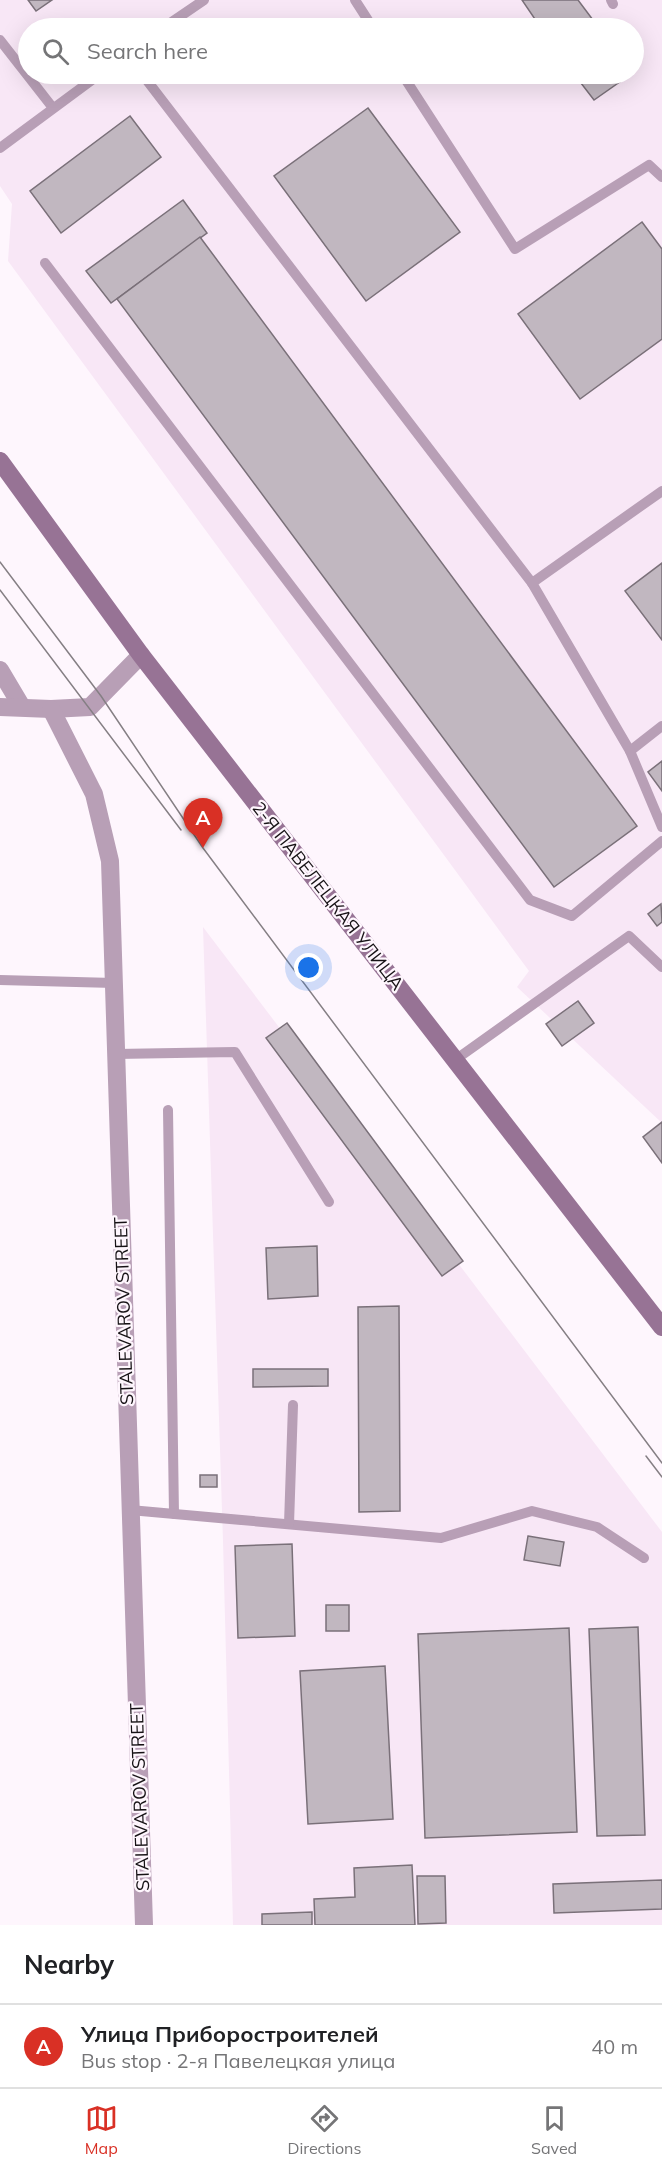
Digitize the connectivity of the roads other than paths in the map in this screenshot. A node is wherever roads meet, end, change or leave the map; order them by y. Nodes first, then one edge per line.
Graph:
1 (204, 0) edge
2 (355, 0) edge
3 (178, 18) edge
4 (367, 18) edge
5 (0, 40) edge
6 (18, 63) edge
7 (34, 84) edge
8 (86, 84) edge
9 (150, 84) edge
10 (408, 84) edge
11 (53, 108) junction
12 (0, 148) edge
13 (662, 177) edge
14 (45, 263) dead end
15 (0, 462) edge
16 (662, 491) edge
17 (532, 583) junction
18 (141, 655) junction
19 (0, 670) edge
20 (0, 706) edge
21 (22, 707) junction
22 (51, 709) junction
23 (662, 726) edge
24 (630, 751) junction
25 (662, 827) edge
26 (662, 841) edge
27 (662, 968) edge
28 (0, 980) edge
29 (114, 983) junction
30 (116, 1054) junction
31 (455, 1060) junction
32 (168, 1110) dead end
33 (329, 1202) dead end
34 (662, 1327) edge
35 (293, 1405) dead end
36 (130, 1510) junction
37 (174, 1514) junction
38 (289, 1524) junction
39 (644, 1558) dead end
40 (144, 1925) edge

1 - 3 lane
2 - 4 lane
5 - 6 lane
7 - 11 lane
8 - 11 lane
9 - 17 lane
10 - 13 lane
11 - 12 lane
14 - 26 lane
15 - 18 main road, 2-Я ПАВЕЛЕЦКАЯ УЛИЦА
16 - 17 lane
17 - 24 lane
18 - 22 street
18 - 31 main road, 2-Я ПАВЕЛЕЦКАЯ УЛИЦА
19 - 21 street
20 - 21 street
21 - 22 street
22 - 29 street, STALEVAROV STREET
23 - 24 lane
24 - 25 lane
27 - 31 lane
28 - 29 lane
29 - 30 street, STALEVAROV STREET
30 - 33 lane
30 - 36 street, STALEVAROV STREET
31 - 34 main road, 2-Я ПАВЕЛЕЦКАЯ УЛИЦА
32 - 37 lane
35 - 38 lane
36 - 37 lane
36 - 40 street, STALEVAROV STREET
37 - 38 lane
38 - 39 lane

